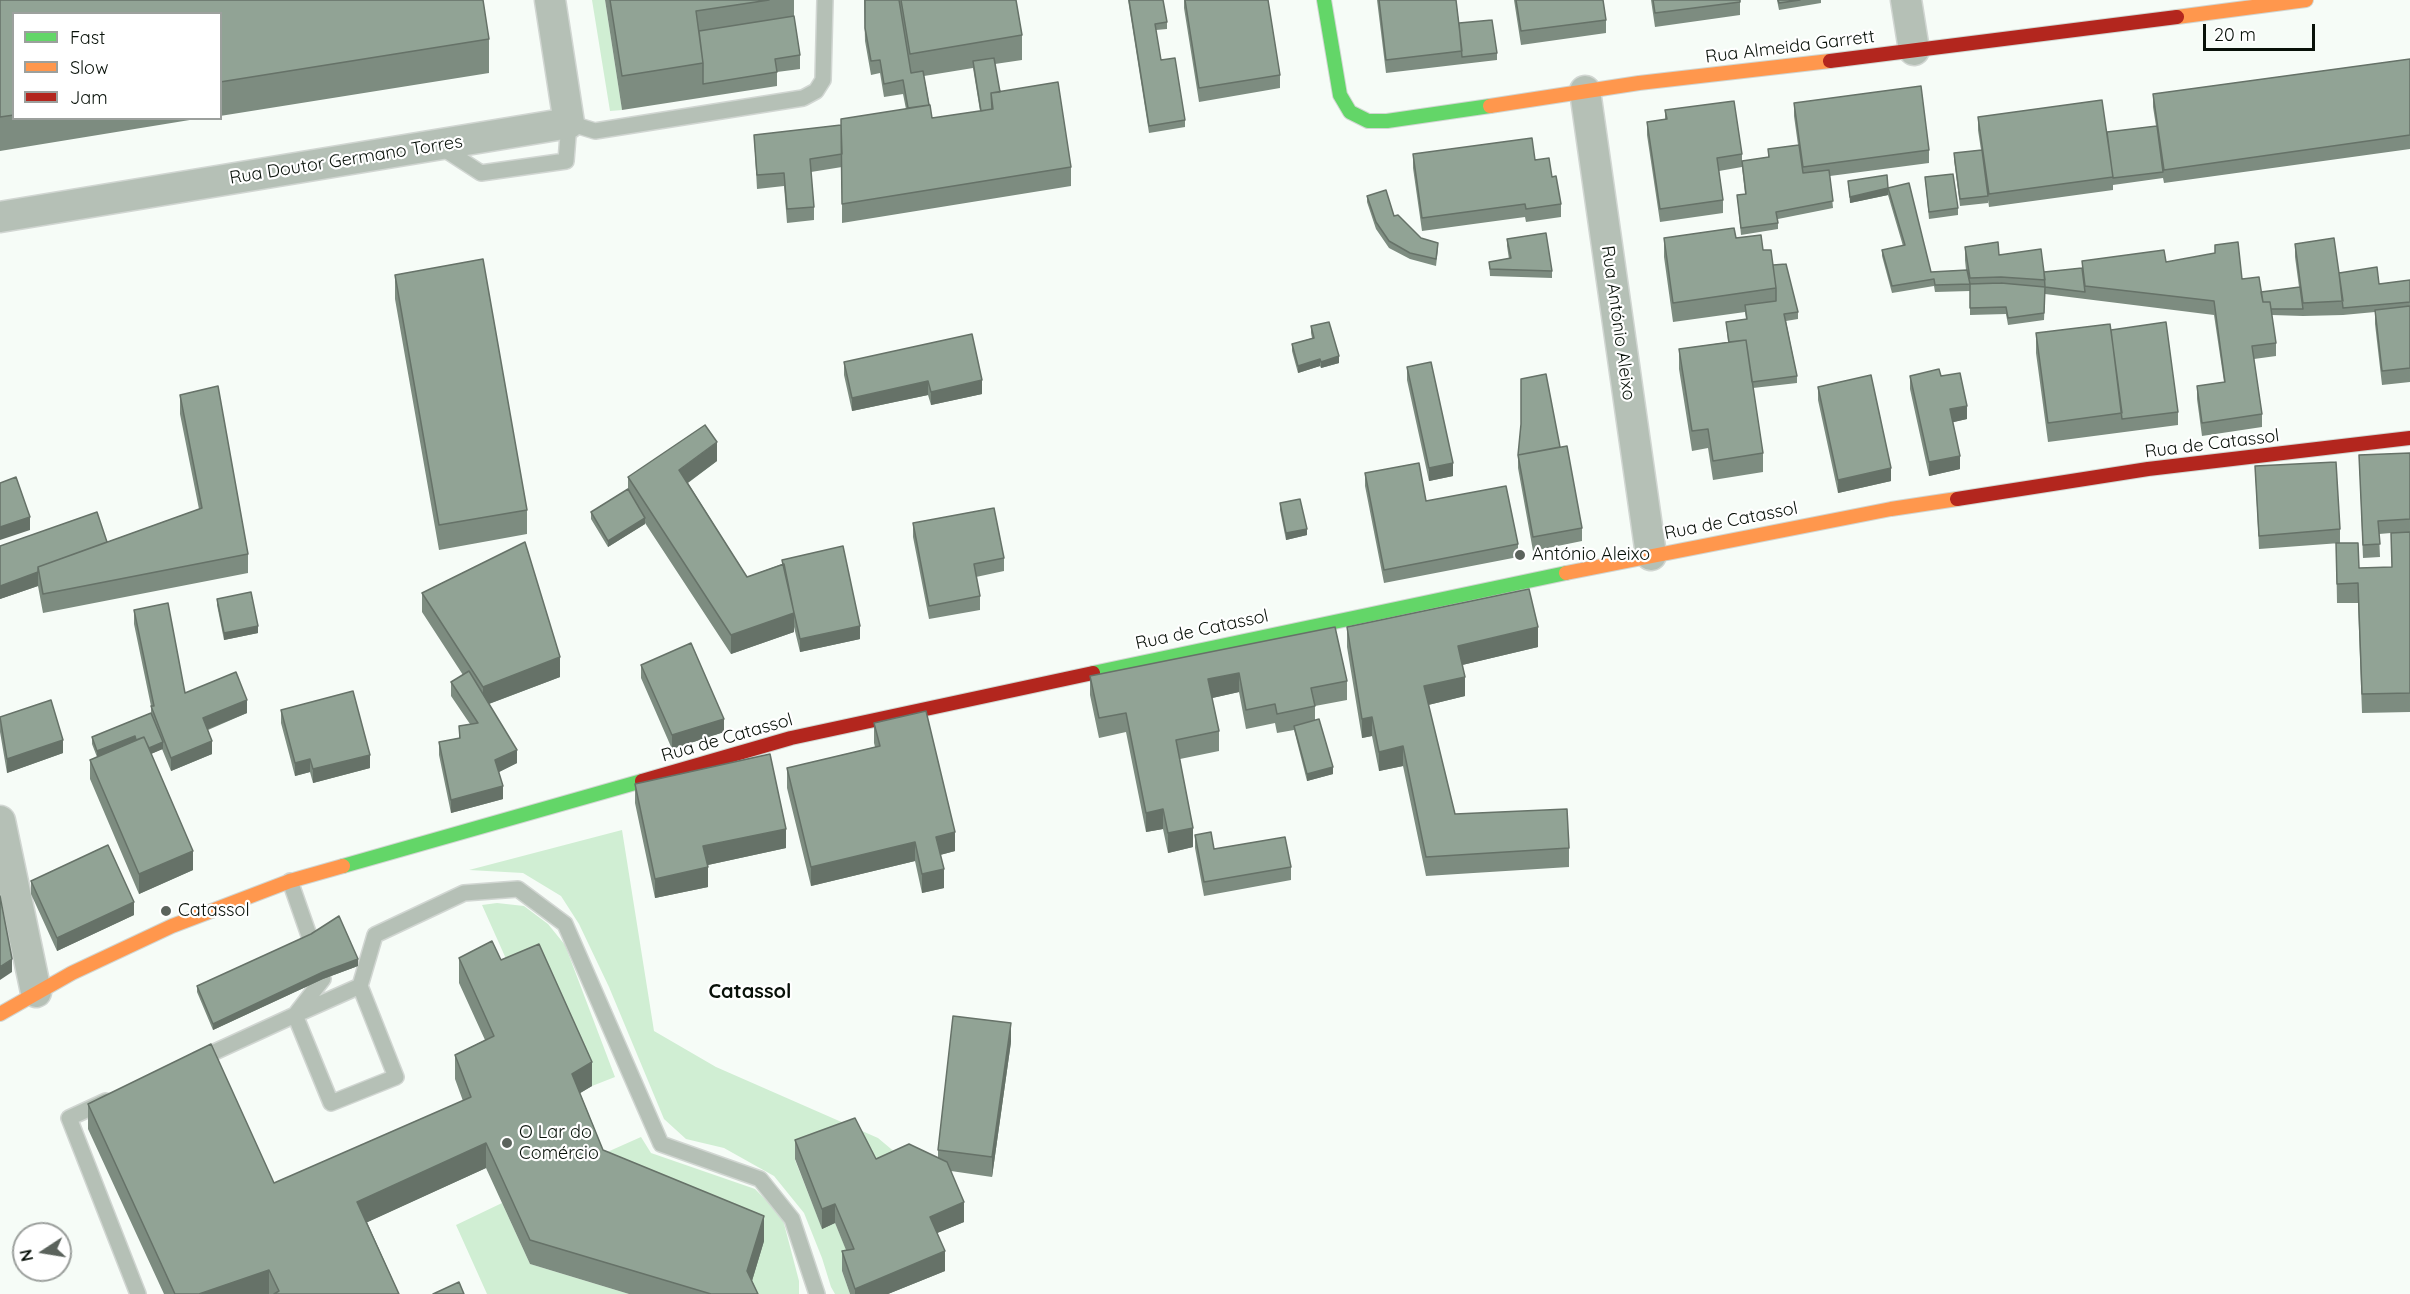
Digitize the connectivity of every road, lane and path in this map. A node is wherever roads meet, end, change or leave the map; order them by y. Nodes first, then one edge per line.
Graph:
1 (550, 0) edge
2 (825, 0) edge
3 (1324, 0) edge
4 (1906, 0) edge
5 (2306, 0) edge
6 (1914, 50) junction
7 (1585, 91) junction
8 (569, 123) junction
9 (0, 217) edge
10 (2410, 438) edge
11 (1651, 555) junction
12 (0, 821) edge
13 (290, 881) junction
14 (311, 941) edge
15 (323, 979) edge
16 (360, 986) junction
17 (36, 992) junction
18 (0, 1014) edge
19 (294, 1015) junction
20 (187, 1064) edge
21 (122, 1093) edge
22 (138, 1294) edge
23 (817, 1294) edge

1 - 8 street
2 - 8 lane
3 - 7 main road, Rua Almeida Garrett
4 - 6 street
5 - 6 main road, Rua Almeida Garrett
6 - 7 main road, Rua Almeida Garrett
7 - 11 street, Rua António Aleixo
8 - 9 street, Rua Doutor Germano Torres
10 - 11 main road, Rua de Catassol
11 - 13 main road, Rua de Catassol
12 - 17 street
13 - 14 lane
13 - 17 main road, Rua de Catassol
15 - 19 lane
16 - 19 lane
16 - 19 lane
16 - 23 lane
17 - 18 main road, Rua de Catassol
19 - 20 lane
21 - 22 lane

